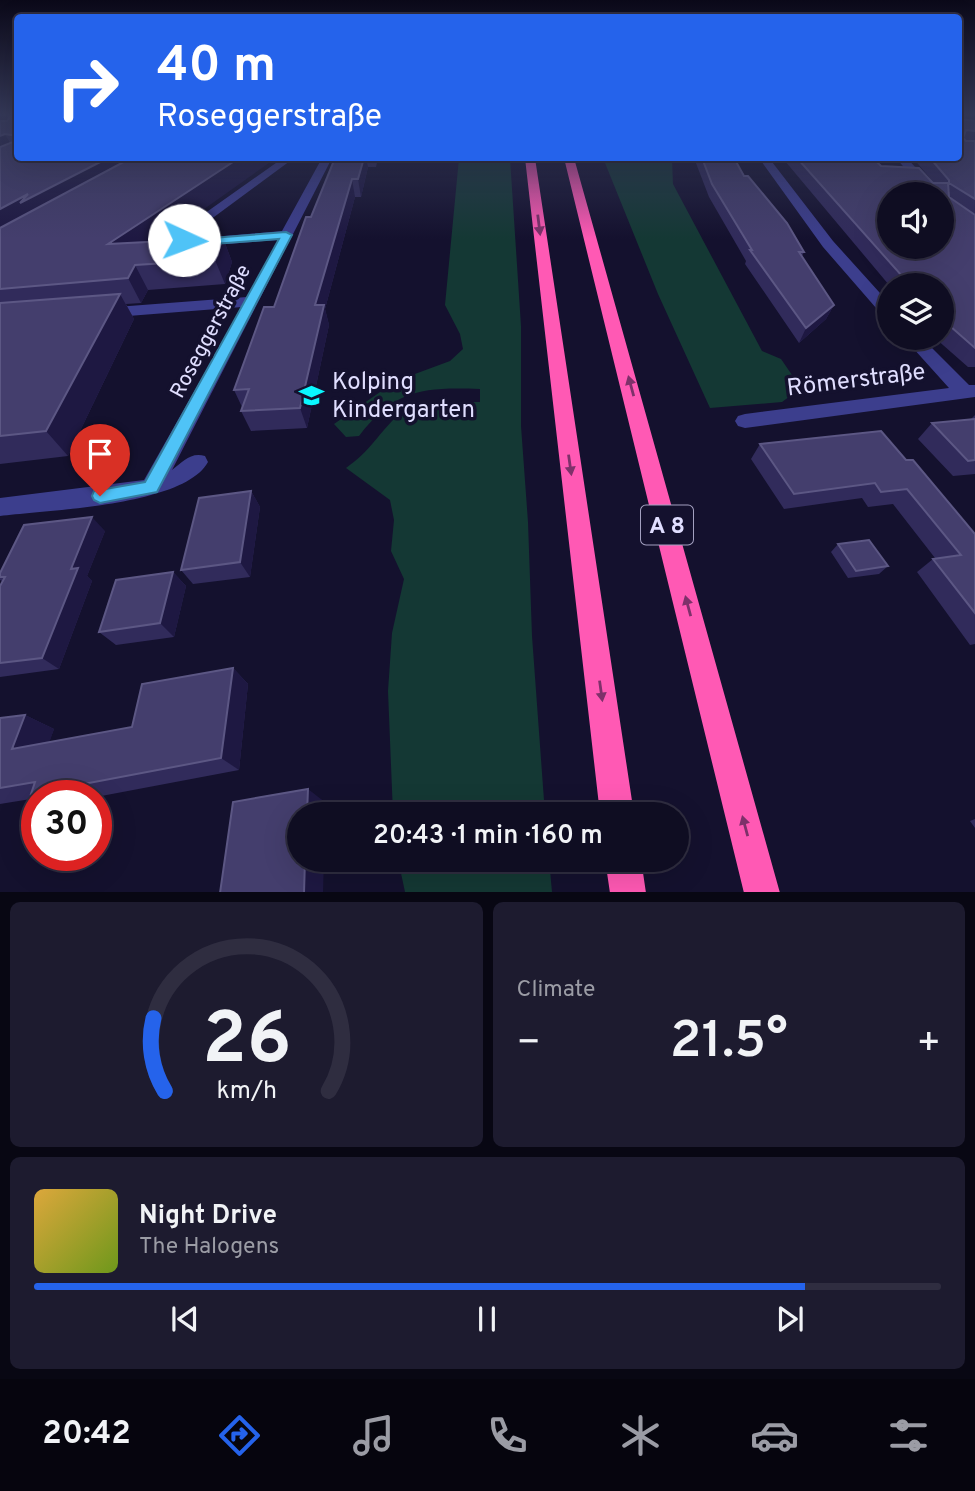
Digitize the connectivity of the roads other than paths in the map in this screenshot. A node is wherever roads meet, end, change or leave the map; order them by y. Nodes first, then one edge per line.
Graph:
1 (285, 161) edge
2 (325, 161) edge
3 (530, 161) edge
4 (570, 161) edge
5 (766, 161) edge
6 (904, 161) edge
7 (922, 182) edge
8 (286, 235) junction
9 (877, 299) edge
10 (253, 300) junction
11 (83, 315) edge
12 (925, 350) edge
13 (970, 391) edge
14 (745, 421) dead end
15 (197, 462) dead end
16 (151, 488) junction
17 (0, 507) edge
18 (615, 802) edge
19 (626, 872) edge
20 (628, 892) edge
21 (762, 892) edge

1 - 8 street
2 - 8 street, Roseggerstraße
3 -> 18 highway
21 -> 4 highway, A 8
5 - 9 street
6 - 7 street
8 - 10 street, Roseggerstraße
10 - 11 street
10 - 16 street, Roseggerstraße
12 - 13 street
13 - 14 street, Römerstraße
15 - 16 street
16 - 17 street
19 - 20 highway

